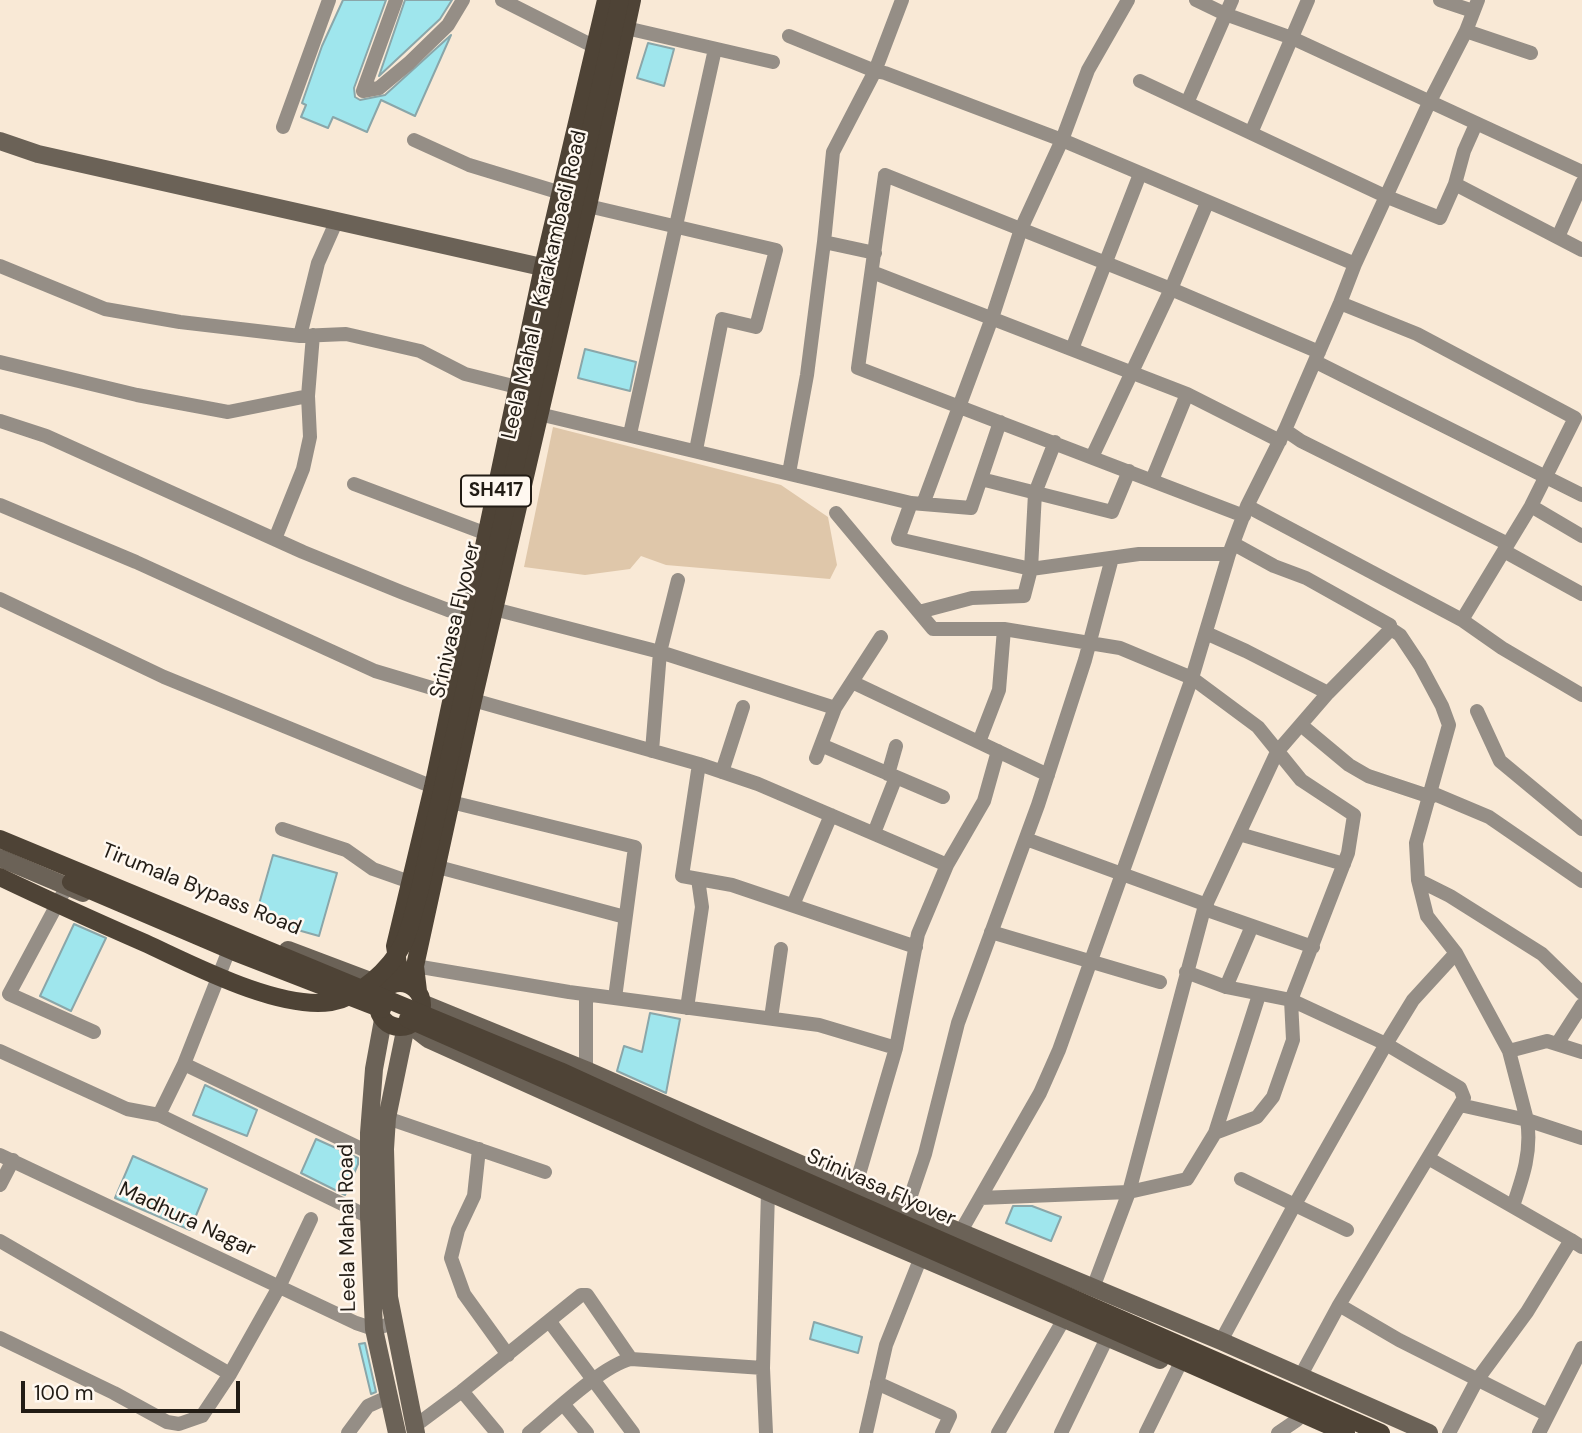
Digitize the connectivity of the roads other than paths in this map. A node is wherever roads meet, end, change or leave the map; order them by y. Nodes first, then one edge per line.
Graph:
1 (329, 0) edge
2 (396, 0) edge
3 (463, 0) edge
4 (502, 0) edge
5 (606, 0) edge
6 (620, 0) edge
7 (632, 0) edge
8 (902, 0) edge
9 (1128, 0) edge
10 (1196, 0) edge
11 (1308, 0) edge
12 (1440, 0) edge
13 (1475, 5) edge
14 (1228, 7) edge
15 (626, 28) junction
16 (1466, 32) junction
17 (789, 36) dead end
18 (1292, 38) junction
19 (595, 47) junction
20 (715, 49) junction
21 (1531, 54) dead end
22 (773, 62) dead end
23 (875, 71) junction
24 (1140, 81) dead end
25 (1187, 103) junction
26 (1429, 103) junction
27 (1476, 124) junction
28 (283, 127) dead end
29 (1251, 133) junction
30 (1062, 139) junction
31 (414, 140) dead end
32 (0, 141) edge
33 (1582, 172) edge
34 (1140, 174) junction
35 (1582, 183) edge
36 (1455, 184) junction
37 (561, 193) junction
38 (1385, 196) junction
39 (1207, 202) junction
40 (587, 206) junction
41 (337, 220) junction
42 (676, 228) junction
43 (1021, 229) junction
44 (1558, 237) junction
45 (824, 242) junction
46 (1582, 250) edge
47 (875, 253) junction
48 (1106, 263) junction
49 (1354, 264) junction
50 (0, 266) edge
51 (543, 267) junction
52 (872, 272) junction
53 (572, 273) junction
54 (1171, 289) junction
55 (1340, 303) junction
56 (992, 318) junction
57 (306, 336) junction
58 (1072, 349) junction
59 (1317, 357) junction
60 (0, 362) edge
61 (1132, 372) junction
62 (517, 387) junction
63 (1187, 394) junction
64 (308, 396) junction
65 (959, 407) junction
66 (539, 414) junction
67 (1578, 419) edge
68 (0, 421) edge
69 (1000, 422) junction
70 (630, 434) junction
71 (1283, 435) junction
72 (1055, 442) junction
73 (695, 450) junction
74 (1092, 457) junction
75 (1129, 471) junction
76 (789, 473) junction
77 (1546, 475) junction
78 (981, 479) junction
79 (1152, 480) junction
80 (354, 484) dead end
81 (1035, 493) junction
82 (1582, 495) edge
83 (917, 503) junction
84 (0, 505) edge
85 (1531, 506) junction
86 (1246, 511) junction
87 (836, 513) dead end
88 (487, 534) junction
89 (1582, 536) edge
90 (275, 539) junction
91 (1506, 547) junction
92 (1231, 549) junction
93 (1112, 558) junction
94 (1031, 569) junction
95 (678, 580) dead end
96 (1582, 594) edge
97 (0, 599) edge
98 (494, 609) junction
99 (919, 612) junction
100 (469, 614) junction
101 (1462, 621) junction
102 (1004, 629) junction
103 (1391, 629) junction
104 (1206, 633) junction
105 (881, 637) dead end
106 (1090, 643) junction
107 (660, 652) junction
108 (1192, 678) junction
109 (852, 682) junction
110 (1328, 693) junction
111 (452, 694) junction
112 (1582, 695) edge
113 (473, 700) junction
114 (743, 707) dead end
115 (835, 708) junction
116 (1477, 711) dead end
117 (1301, 725) junction
118 (979, 742) junction
119 (896, 746) dead end
120 (652, 751) junction
121 (998, 751) junction
122 (1277, 752) junction
123 (699, 764) junction
124 (722, 772) junction
125 (1048, 775) junction
126 (892, 776) junction
127 (433, 788) junction
128 (1431, 795) junction
129 (943, 797) dead end
130 (452, 802) junction
131 (831, 815) junction
132 (282, 829) dead end
133 (1582, 830) edge
134 (0, 832) edge
135 (874, 833) junction
136 (1239, 834) junction
137 (0, 839) edge
138 (1026, 839) junction
139 (0, 852) edge
140 (0, 859) edge
141 (1344, 864) junction
142 (947, 865) junction
143 (438, 867) junction
144 (1122, 874) junction
145 (0, 877) edge
146 (698, 879) junction
147 (1418, 880) junction
148 (410, 881) junction
149 (1582, 881) edge
150 (67, 886) junction
151 (793, 905) junction
152 (1206, 907) junction
153 (625, 916) junction
154 (1252, 926) junction
155 (991, 932) junction
156 (916, 947) junction
157 (1313, 947) junction
158 (781, 949) dead end
159 (1456, 953) junction
160 (227, 955) junction
161 (1090, 961) junction
162 (415, 965) junction
163 (1186, 972) junction
164 (1160, 982) dead end
165 (394, 985) junction
166 (1226, 987) junction
167 (1582, 993) edge
168 (586, 995) junction
169 (1259, 995) junction
170 (420, 997) junction
171 (615, 998) junction
172 (1291, 1000) junction
173 (1582, 1005) edge
174 (687, 1008) junction
175 (381, 1016) junction
176 (771, 1018) junction
177 (408, 1026) junction
178 (94, 1032) dead end
179 (1386, 1044) junction
180 (1557, 1044) junction
181 (896, 1048) junction
182 (0, 1051) edge
183 (1509, 1051) junction
184 (1582, 1052) edge
185 (184, 1064) junction
186 (586, 1070) junction
187 (1460, 1105) junction
188 (159, 1115) junction
189 (387, 1118) junction
190 (1527, 1120) junction
191 (1215, 1133) junction
192 (1580, 1133) edge
193 (479, 1149) junction
194 (368, 1152) junction
195 (6, 1157) edge
196 (1429, 1158) junction
197 (545, 1172) dead end
198 (1241, 1179) dead end
199 (0, 1185) edge
200 (855, 1188) junction
201 (768, 1192) junction
202 (1129, 1192) junction
203 (980, 1198) junction
204 (1294, 1206) junction
205 (1513, 1206) junction
206 (906, 1210) junction
207 (369, 1217) junction
208 (311, 1219) dead end
209 (1347, 1230) dead end
210 (961, 1231) junction
211 (0, 1241) edge
212 (1577, 1243) edge
213 (921, 1257) junction
214 (279, 1287) junction
215 (1093, 1288) junction
216 (1339, 1305) junction
217 (1064, 1319) junction
218 (550, 1322) junction
219 (393, 1323) junction
220 (374, 1329) junction
221 (0, 1338) edge
222 (1107, 1338) junction
223 (1221, 1341) junction
224 (1582, 1348) edge
225 (508, 1355) junction
226 (631, 1359) junction
227 (763, 1368) junction
228 (1178, 1368) junction
229 (1577, 1369) edge
230 (230, 1374) junction
231 (1300, 1377) junction
232 (1477, 1380) junction
233 (593, 1381) junction
234 (877, 1383) junction
235 (463, 1391) junction
236 (388, 1398) junction
237 (564, 1405) junction
238 (1548, 1415) junction
239 (1297, 1420) junction
240 (416, 1430) edge
241 (533, 1432) edge
242 (348, 1433) edge
243 (397, 1433) edge
244 (497, 1433) edge
245 (587, 1433) edge
246 (633, 1433) edge
247 (766, 1433) edge
248 (866, 1433) edge
249 (942, 1433) edge
250 (998, 1433) edge
251 (1061, 1433) edge
252 (1146, 1433) edge
253 (1278, 1433) edge
254 (1326, 1433) edge
255 (1346, 1433) edge
256 (1381, 1433) edge
257 (1429, 1433) edge
258 (1449, 1433) edge
259 (1539, 1433) edge

1 - 28 street
2 - 3 street
4 - 19 street
5 - 19 main road, Leela Mahal - Karakambadi Road / SH417
6 - 145 main road, Srinivasa Flyover, bridge
7 - 15 main road, Leela Mahal - Karakambadi Road / SH417
8 - 23 street
9 - 30 street
10 - 14 street
11 - 18 street
12 - 13 street
13 - 16 street
14 - 18 street
14 - 25 street
15 - 20 street
15 - 40 main road, Leela Mahal - Karakambadi Road / SH417
16 - 21 street
16 - 26 street
17 - 23 street
18 - 26 street
18 - 29 street
19 - 37 main road, Leela Mahal - Karakambadi Road / SH417
20 - 22 street
20 - 42 street
23 - 30 street
23 - 45 street
24 - 25 street
25 - 29 street
26 - 27 street
26 - 38 street
27 - 33 street
27 - 36 street
29 - 38 street
30 - 34 street
30 - 43 street
31 - 37 street
32 - 41 street
34 - 39 street
34 - 48 street
35 - 44 street
36 - 38 street
36 - 44 street
37 - 51 main road, Leela Mahal - Karakambadi Road / SH417
38 - 49 street
39 - 49 street
39 - 54 street
40 - 42 street
40 - 53 main road, Leela Mahal - Karakambadi Road / SH417
41 - 51 street
41 - 57 street
42 - 70 street
42 - 73 street
43 - 47 street
43 - 48 street
43 - 56 street
44 - 46 street
45 - 47 street
45 - 76 street
47 - 52 street
48 - 54 street
48 - 58 street
49 - 55 street
50 - 57 street
51 - 53 street
51 - 62 main road, Leela Mahal - Karakambadi Road / SH417
52 - 56 street
52 - 65 street
53 - 66 main road, Leela Mahal - Karakambadi Road / SH417
54 - 59 street
54 - 61 street
55 - 59 street
55 - 67 street
56 - 58 street
56 - 65 street
57 - 62 street
57 - 64 street
58 - 61 street
59 - 71 street
59 - 77 street
60 - 64 street
61 - 63 street
61 - 74 street
62 - 88 main road, Leela Mahal - Karakambadi Road / SH417
63 - 71 street
63 - 79 street
64 - 90 street
65 - 69 street
65 - 83 street
66 - 70 street
66 - 98 main road, Leela Mahal - Karakambadi Road / SH417
67 - 77 street
68 - 90 street
69 - 72 street
69 - 78 street
70 - 73 street
71 - 86 street
71 - 91 street
72 - 74 street
72 - 81 street
73 - 76 street
74 - 75 street
75 - 79 street
75 - 81 street
76 - 83 street
77 - 82 street
77 - 85 street
78 - 81 street
78 - 83 street
79 - 86 street
80 - 88 street
81 - 94 street
83 - 94 street
84 - 111 street
85 - 89 street
85 - 91 street
86 - 92 street
86 - 101 street
87 - 99 street
88 - 100 main road, Leela Mahal - Karakambadi Road / SH417
90 - 100 street
91 - 96 street
91 - 101 street
92 - 93 street
92 - 103 street
92 - 104 street
93 - 94 street
93 - 106 street
94 - 99 street
95 - 107 street
97 - 127 street
98 - 107 street
98 - 113 main road, Leela Mahal - Karakambadi Road / SH417
99 - 102 street
100 - 111 main road, Leela Mahal - Karakambadi Road / SH417
101 - 112 street
102 - 106 street
102 - 118 street
103 - 110 street
103 - 128 street
104 - 108 street
104 - 110 street
105 - 109 street
106 - 108 street
106 - 125 street
107 - 115 street
107 - 120 street
108 - 122 street
108 - 144 street
109 - 115 street
109 - 118 street
110 - 117 street
111 - 127 main road, Leela Mahal - Karakambadi Road / SH417
113 - 120 street
113 - 130 main road, Leela Mahal - Karakambadi Road / SH417
114 - 124 street
115 - 126 street
116 - 133 street
117 - 122 street
117 - 128 street
118 - 121 street
119 - 126 street
120 - 123 street
121 - 125 street
121 - 142 street
122 - 136 street
122 - 141 street
123 - 124 street
123 - 146 street
124 - 131 street
125 - 138 street
126 - 129 street
126 - 135 street
127 - 148 main road, Leela Mahal - Karakambadi Road / SH417
128 - 147 street
128 - 149 street
130 - 143 main road, Leela Mahal - Karakambadi Road / SH417
130 - 153 street
131 - 135 street
131 - 151 street
132 - 148 street
134 - 165 street, Tirumala Bypass Road
135 - 142 street
136 - 141 street
136 - 152 street
137 - 256 main road, Srinivasa Flyover, bridge
138 - 144 street
138 - 155 street
139 - 255 main road, Srinivasa Flyover, bridge
140 - 150 street
141 - 157 street
142 - 156 street
143 - 153 street
143 - 162 main road, Leela Mahal - Karakambadi Road / SH417
144 - 152 street
144 - 161 street
146 - 151 street
146 - 174 street
147 - 159 street
147 - 167 street
148 - 165 main road, Leela Mahal - Karakambadi Road / SH417
150 - 160 street
150 - 178 street
151 - 156 street
152 - 154 street
152 - 163 street
153 - 171 street
154 - 157 street
154 - 166 street
155 - 161 street
155 - 206 street
156 - 181 street
157 - 172 street
158 - 176 street
159 - 179 street
159 - 183 street
160 - 175 street
160 - 185 street
161 - 164 street
161 - 203 street
162 - 168 street
162 - 170 main road, Leela Mahal - Karakambadi Road / SH417
163 - 166 street
163 - 202 street
165 - 170 main road
165 - 175 main road
166 - 169 street
168 - 171 street
168 - 186 street
169 - 172 street
169 - 191 street
170 - 177 main road
170 - 186 street
171 - 174 street
172 - 179 street
172 - 191 street
173 - 180 street
174 - 176 street
175 - 177 main road
175 - 194 street, Leela Mahal Road
176 - 181 street
177 - 189 street, Leela Mahal Road
177 - 201 street
179 - 187 street
179 - 204 street
180 - 183 street
180 - 184 street
181 - 200 street
182 - 188 street
183 - 190 street
185 - 188 street
185 - 194 street
186 - 200 street
187 - 190 street
187 - 196 street
188 - 207 street
189 - 193 street
189 - 219 street, Leela Mahal Road
190 - 192 street
190 - 205 street
191 - 202 street
193 - 197 street
193 - 225 street
194 - 207 street, Leela Mahal Road
195 - 199 street
195 - 214 street, Madhura Nagar
196 - 205 street
196 - 216 street
198 - 204 street
200 - 206 street
201 - 213 street
201 - 227 street
202 - 203 street
202 - 215 street
203 - 210 street
204 - 209 street
204 - 223 street
205 - 212 street
206 - 210 street
207 - 220 street, Leela Mahal Road
208 - 214 street
210 - 215 street
211 - 230 street
212 - 232 street
213 - 217 street
213 - 234 street
214 - 220 street, Madhura Nagar
214 - 230 street
215 - 223 street
216 - 231 street
216 - 232 street
217 - 222 street
217 - 250 street
218 - 225 street
218 - 226 street
218 - 233 street
219 - 220 street
219 - 240 street, Leela Mahal Road
220 - 236 street, Leela Mahal Road
221 - 230 street
222 - 228 street
222 - 251 street
223 - 231 street
224 - 229 street
225 - 235 street
226 - 227 street
226 - 233 street
227 - 247 street
228 - 239 street
228 - 252 street
229 - 238 street
231 - 257 street
232 - 238 street
232 - 258 street
233 - 237 street
233 - 246 street
234 - 248 street
234 - 249 street
235 - 240 street
235 - 244 street
236 - 242 street
236 - 243 street, Leela Mahal Road
237 - 241 street
237 - 245 street
238 - 259 street
239 - 253 street
239 - 254 street

